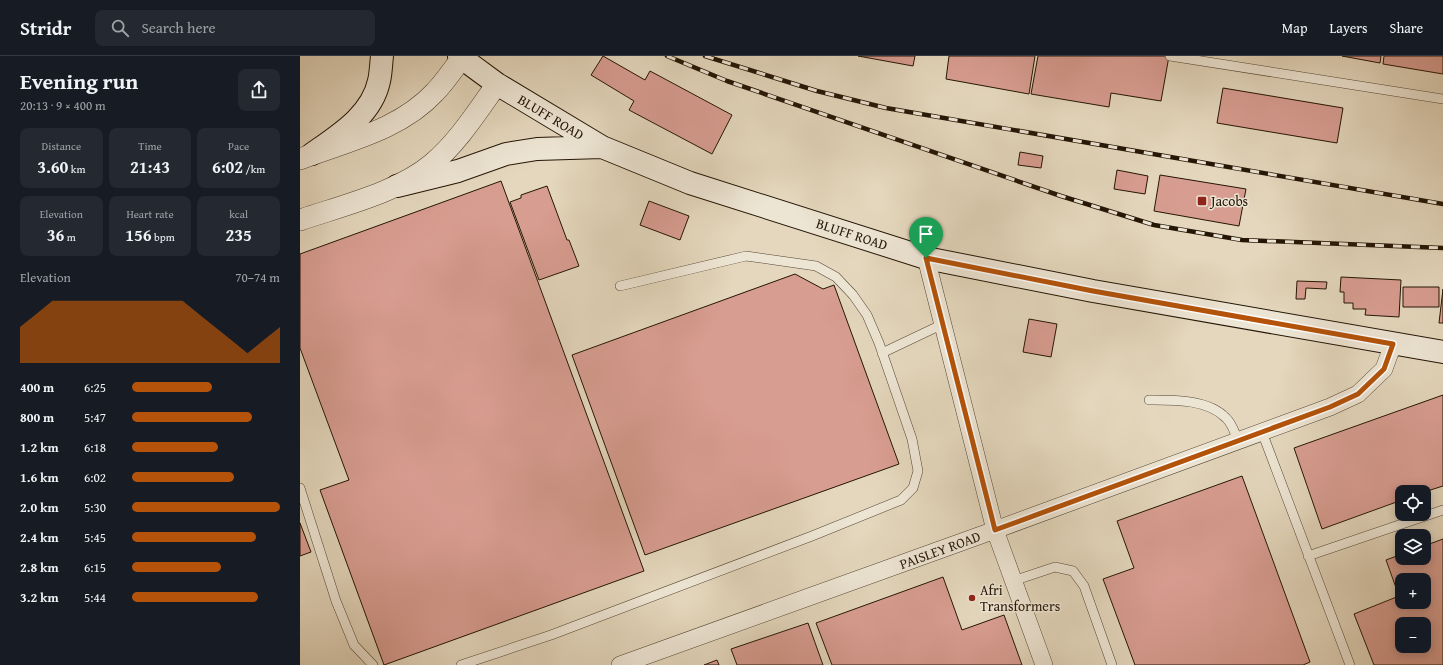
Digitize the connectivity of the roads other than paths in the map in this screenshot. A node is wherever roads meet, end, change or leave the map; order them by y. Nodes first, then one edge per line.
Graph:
1 (382, 56) edge
2 (1170, 56) edge
3 (460, 57) edge
4 (497, 84) junction
5 (1443, 99) edge
6 (602, 147) junction
7 (306, 157) edge
8 (397, 186) junction
9 (300, 220) edge
10 (926, 258) junction
11 (620, 286) dead end
12 (943, 324) junction
13 (1393, 344) junction
14 (1443, 352) edge
15 (882, 353) junction
16 (1149, 400) dead end
17 (1262, 432) junction
18 (1238, 440) junction
19 (300, 488) edge
20 (1443, 510) edge
21 (995, 530) junction
22 (1308, 556) junction
23 (1013, 581) junction
24 (373, 665) edge
25 (461, 665) edge
26 (620, 665) edge
27 (1044, 665) edge
28 (1112, 665) edge
29 (1350, 665) edge

1 - 7 main road
2 - 5 lane
3 - 4 main road, BLUFF ROAD
3 - 7 street
4 - 6 main road, BLUFF ROAD
4 - 8 street
6 - 8 main road
6 - 10 main road, BLUFF ROAD
8 - 9 street
10 - 12 street
10 - 13 main road, BLUFF ROAD
11 - 15 lane
12 - 15 lane
12 - 21 street
13 - 14 main road, BLUFF ROAD
13 - 17 street, PAISLEY ROAD
15 - 25 lane
16 - 18 lane
17 - 18 street, PAISLEY ROAD
17 - 22 lane
18 - 21 street, PAISLEY ROAD
19 - 24 lane
20 - 22 lane
21 - 23 street
21 - 26 street, PAISLEY ROAD
22 - 29 lane
23 - 27 street
23 - 28 lane

